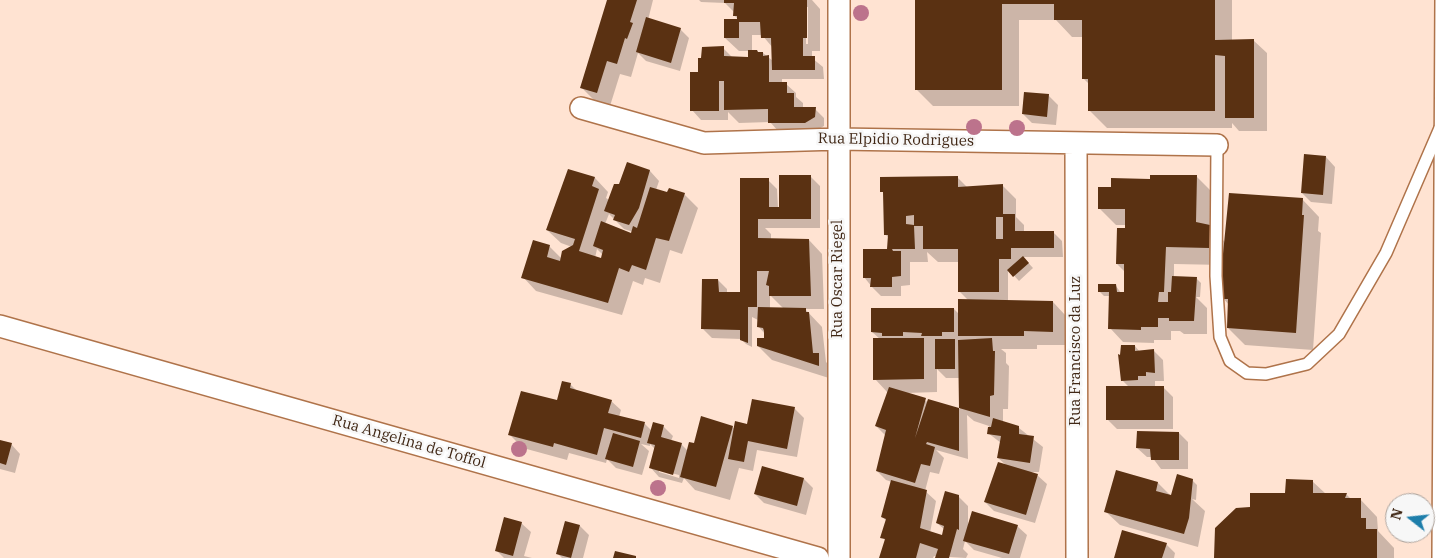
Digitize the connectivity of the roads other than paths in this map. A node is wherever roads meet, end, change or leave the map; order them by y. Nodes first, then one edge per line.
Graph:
1 (839, 0) edge
2 (1446, 0) edge
3 (1448, 96) edge
4 (580, 108) dead end
5 (1444, 118) junction
6 (838, 139) junction
7 (1076, 144) junction
8 (1217, 145) joint
9 (0, 326) edge
10 (818, 558) edge
11 (839, 558) edge
12 (1077, 558) edge
13 (1442, 558) edge

1 - 6 street, Rua Oscar Riegel
2 - 3 street
3 - 5 street
4 - 6 street, Rua Elpidio Rodrigues
5 - 8 lane
5 - 13 street
6 - 7 street, Rua Elpidio Rodrigues
6 - 11 street, Rua Oscar Riegel
7 - 8 street, Rua Elpidio Rodrigues
7 - 12 street, Rua Francisco da Luz
9 - 10 street, Rua Angelina de Toffol

